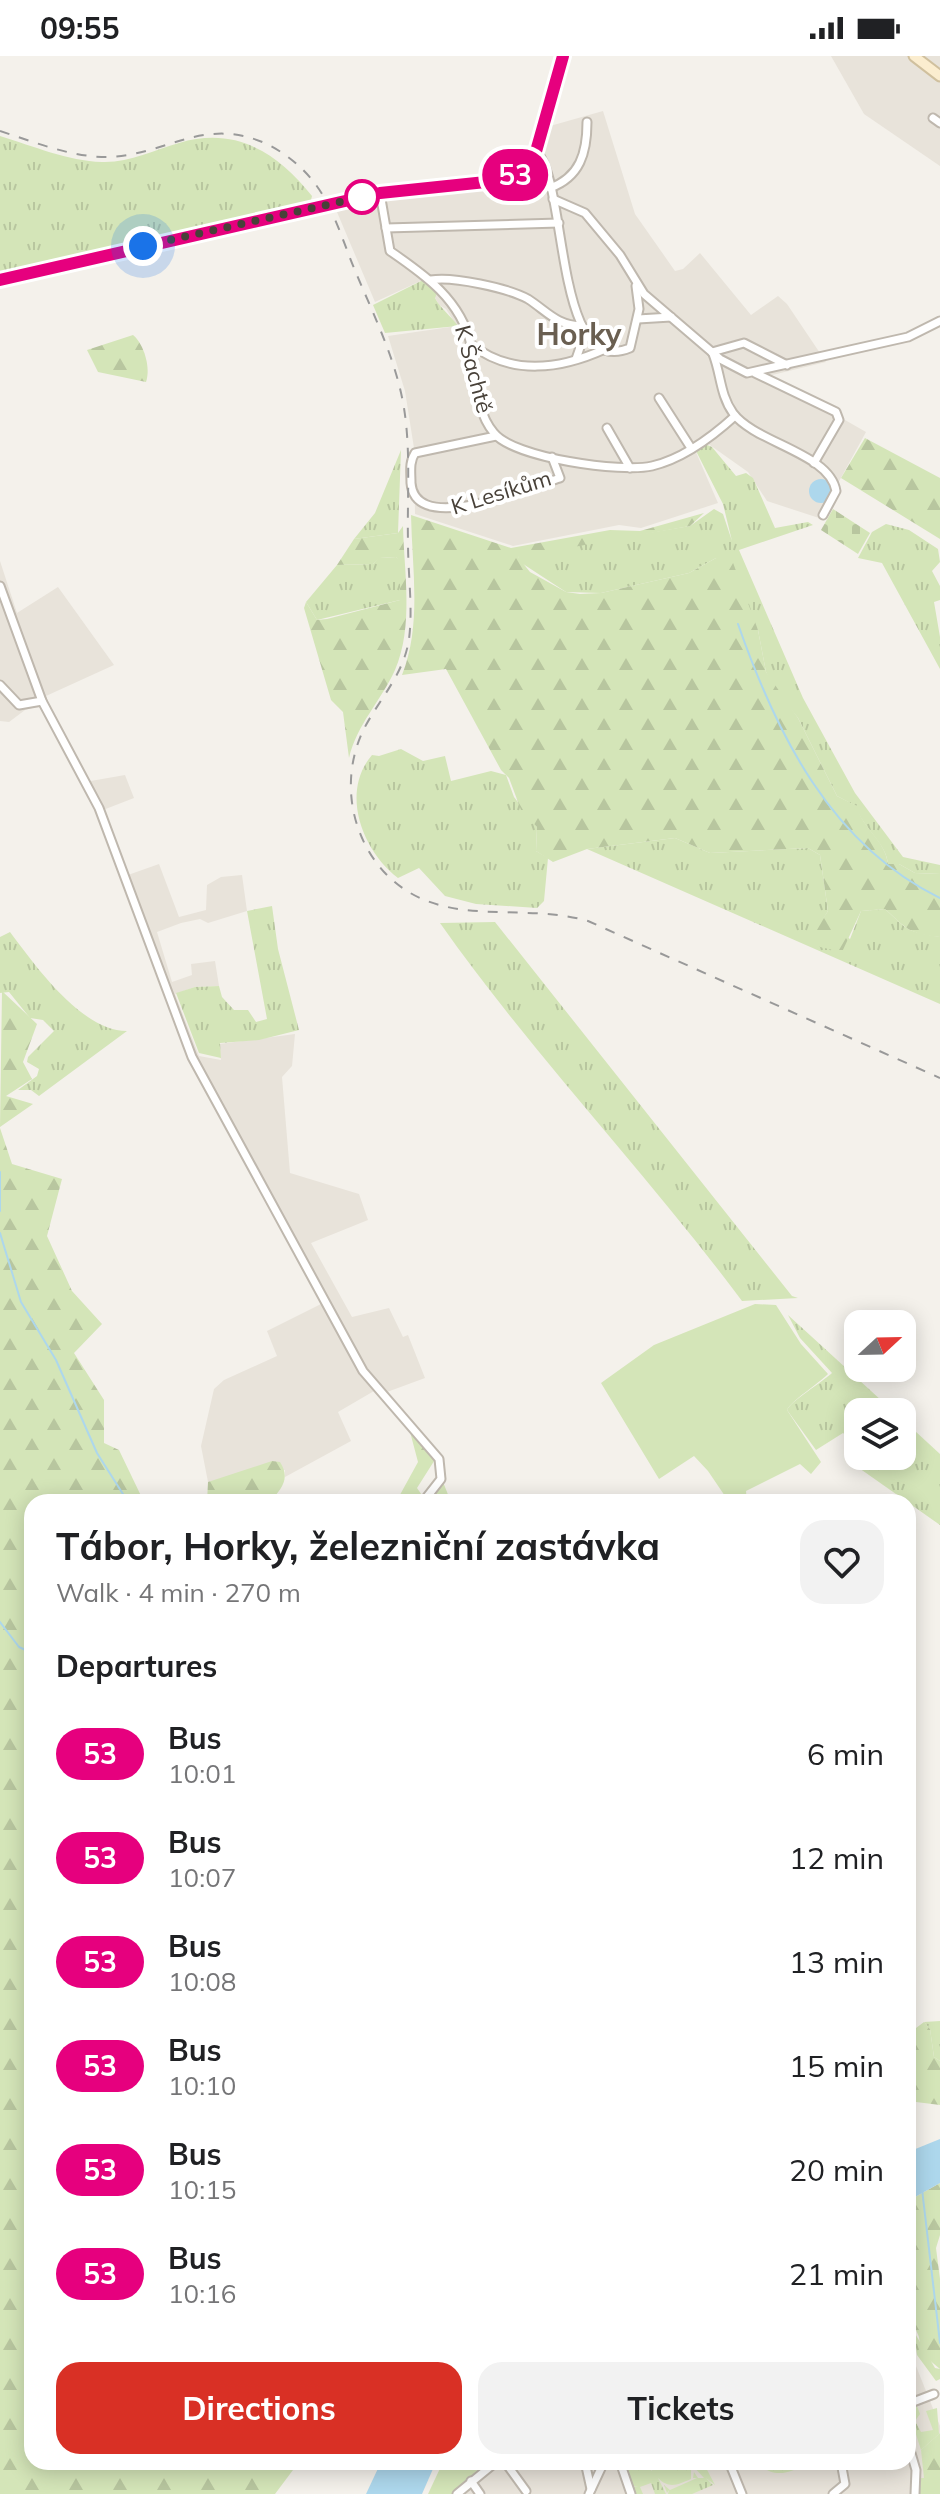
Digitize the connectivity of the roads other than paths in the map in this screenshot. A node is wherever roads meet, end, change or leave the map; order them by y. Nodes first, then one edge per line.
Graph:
1 (563, 56) edge
2 (914, 56) edge
3 (940, 76) edge
4 (587, 122) dead end
5 (536, 151) junction
6 (550, 188) junction
7 (380, 193) junction
8 (553, 199) junction
9 (559, 223) junction
10 (386, 228) junction
11 (0, 280) edge
12 (431, 280) junction
13 (635, 280) junction
14 (672, 317) junction
15 (638, 319) junction
16 (940, 321) edge
17 (583, 329) junction
18 (471, 344) junction
19 (736, 344) junction
20 (605, 349) junction
21 (712, 352) junction
22 (576, 359) junction
23 (723, 361) junction
24 (789, 366) junction
25 (755, 373) junction
26 (659, 398) dead end
27 (735, 416) junction
28 (607, 428) dead end
29 (496, 436) junction
30 (691, 448) junction
31 (552, 457) junction
32 (814, 463) junction
33 (630, 468) junction
34 (823, 515) dead end
35 (0, 586) edge
36 (0, 613) edge
37 (10, 614) junction
38 (0, 685) edge
39 (42, 701) junction
40 (429, 1494) edge
41 (934, 2394) dead end
42 (916, 2401) edge
43 (485, 2470) edge
44 (511, 2470) edge
45 (586, 2470) edge
46 (623, 2470) edge
47 (732, 2470) edge
48 (842, 2470) edge
49 (916, 2470) edge
50 (600, 2471) edge
51 (471, 2481) junction
52 (526, 2491) dead end
53 (590, 2492) edge
54 (457, 2494) edge
55 (480, 2494) edge
56 (631, 2494) edge
57 (742, 2494) edge
58 (833, 2494) edge
59 (915, 2494) edge

1 - 5 street
2 - 3 main road
4 - 6 street
5 - 6 street
5 - 7 street
6 - 8 street
7 - 10 street, K Šachtě
7 - 11 street
8 - 9 street
8 - 13 street
9 - 10 street
9 - 17 street
10 - 12 street, K Šachtě
12 - 17 street
12 - 18 street, K Šachtě
13 - 14 street
13 - 15 street
14 - 15 street
14 - 21 street
15 - 20 street
16 - 24 street
17 - 20 street
17 - 22 street
18 - 22 street
18 - 29 street, K Šachtě
19 - 21 street
19 - 23 street
19 - 24 street
20 - 22 street
21 - 23 street
21 - 27 street
23 - 25 street
24 - 25 street
25 - 32 street
26 - 30 street
27 - 30 street, K Šachtě
27 - 32 street
28 - 33 street
29 - 31 street, K Šachtě
29 - 31 street, K Lesíkům
30 - 33 street, K Šachtě
31 - 33 street, K Šachtě
32 - 34 street
35 - 37 street
36 - 37 street
37 - 39 street
38 - 39 street
39 - 40 street
41 - 42 street
43 - 51 street
44 - 52 street
45 - 53 street
46 - 56 street
47 - 57 street
48 - 58 street
49 - 59 street
50 - 53 street
51 - 54 street
51 - 55 street

